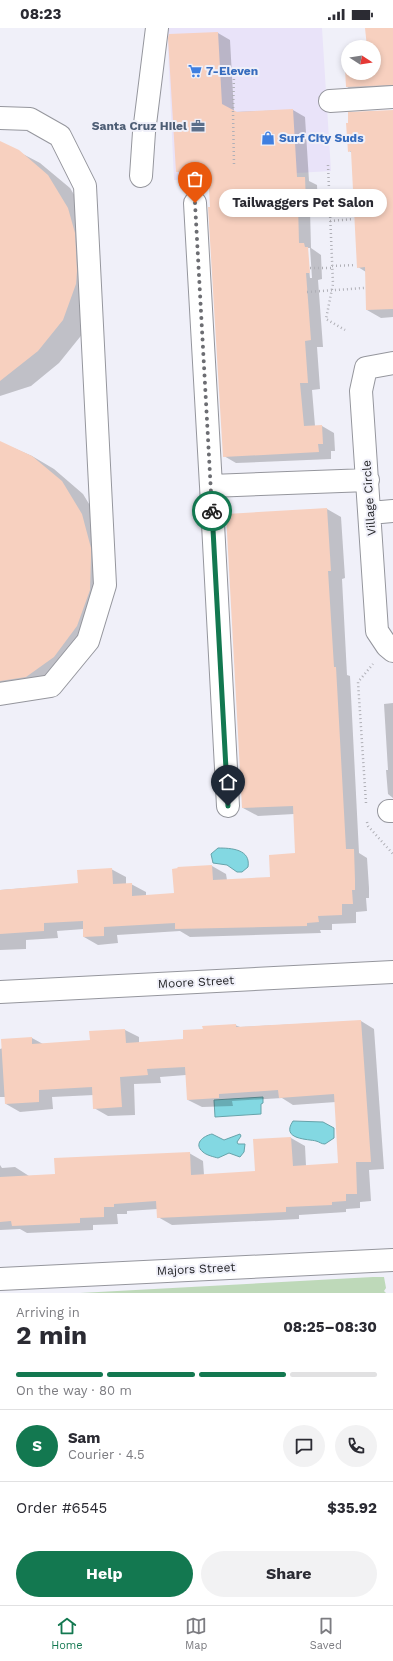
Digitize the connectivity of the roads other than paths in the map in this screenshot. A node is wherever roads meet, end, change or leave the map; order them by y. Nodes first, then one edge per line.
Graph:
1 (156, 28) edge
2 (393, 97) edge
3 (330, 101) dead end
4 (0, 118) edge
5 (141, 176) dead end
6 (195, 203) dead end
7 (393, 363) edge
8 (368, 480) junction
9 (211, 486) junction
10 (393, 510) edge
11 (370, 513) junction
12 (390, 649) edge
13 (0, 694) edge
14 (228, 806) dead end
15 (393, 972) edge
16 (0, 992) edge
17 (393, 1260) edge
18 (0, 1279) edge

1 - 5 street
2 - 3 street
4 - 13 street
6 - 9 street
7 - 8 street, Village Circle
8 - 9 street
8 - 11 street, Village Circle
9 - 14 street
10 - 11 street
11 - 12 street, Village Circle
15 - 16 street, Moore Street
17 - 18 street, Majors Street

